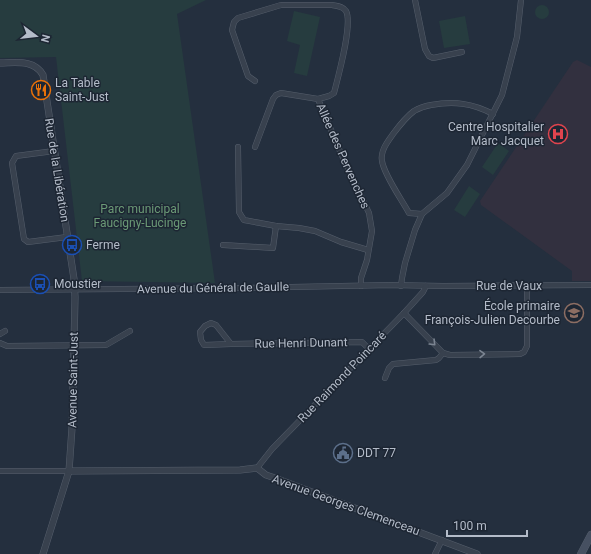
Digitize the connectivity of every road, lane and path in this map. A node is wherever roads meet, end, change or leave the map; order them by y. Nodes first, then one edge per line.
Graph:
1 (415, 0) edge
2 (521, 0) edge
3 (462, 52) dead end
4 (0, 63) edge
5 (255, 81) dead end
6 (318, 99) junction
7 (493, 114) junction
8 (255, 146) dead end
9 (238, 147) dead end
10 (54, 150) junction
11 (422, 214) junction
12 (276, 226) junction
13 (67, 237) junction
14 (222, 245) dead end
15 (368, 250) junction
16 (591, 285) edge
17 (361, 286) junction
18 (401, 286) junction
19 (426, 286) junction
20 (527, 286) junction
21 (75, 289) junction
22 (0, 290) edge
23 (404, 313) junction
24 (130, 330) dead end
25 (5, 331) dead end
26 (0, 334) edge
27 (0, 343) edge
28 (231, 344) junction
29 (74, 345) junction
30 (369, 349) junction
31 (443, 353) junction
32 (385, 378) dead end
33 (257, 468) junction
34 (69, 471) junction
35 (0, 472) edge
36 (591, 536) edge
37 (442, 540) junction
38 (43, 554) edge
39 (435, 554) edge
40 (477, 554) edge
41 (581, 554) edge

1 - 3 street
2 - 7 street
4 - 10 street, Rue de la Libération
5 - 6 street
6 - 8 street, Allée des Pervenches
6 - 15 street, Allée des Pervenches
7 - 11 street
7 - 11 street
9 - 12 street
10 - 13 street, Rue de la Libération
10 - 13 street
11 - 18 street
12 - 14 street
12 - 15 street
13 - 21 street, Rue de la Libération
15 - 17 street, Allée des Pervenches
16 - 20 street, Rue de Vaux
17 - 18 street, Avenue du Général de Gaulle
17 - 21 street, Avenue du Général de Gaulle
18 - 19 street, Avenue du Général de Gaulle
19 - 20 street, Rue de Vaux
19 - 23 street, Rue Raimond Poincaré
31 -> 20 street
21 - 22 street, Avenue du Général de Gaulle
21 - 29 street, Avenue Saint-Just
23 - 30 street, Rue Raimond Poincaré
23 -> 31 street
24 - 29 street
25 - 26 street
27 - 29 street
28 - 28 street, Rue Henri Dunant
28 - 30 street, Rue Henri Dunant
29 - 34 street, Avenue Saint-Just
30 - 33 street, Rue Raimond Poincaré
31 - 32 street
33 - 34 street
33 - 37 street, Avenue Georges Clemenceau
34 - 35 street
34 - 38 street, Avenue Saint-Just
36 - 41 main road
37 - 39 street
37 - 40 street, Avenue Georges Clemenceau

